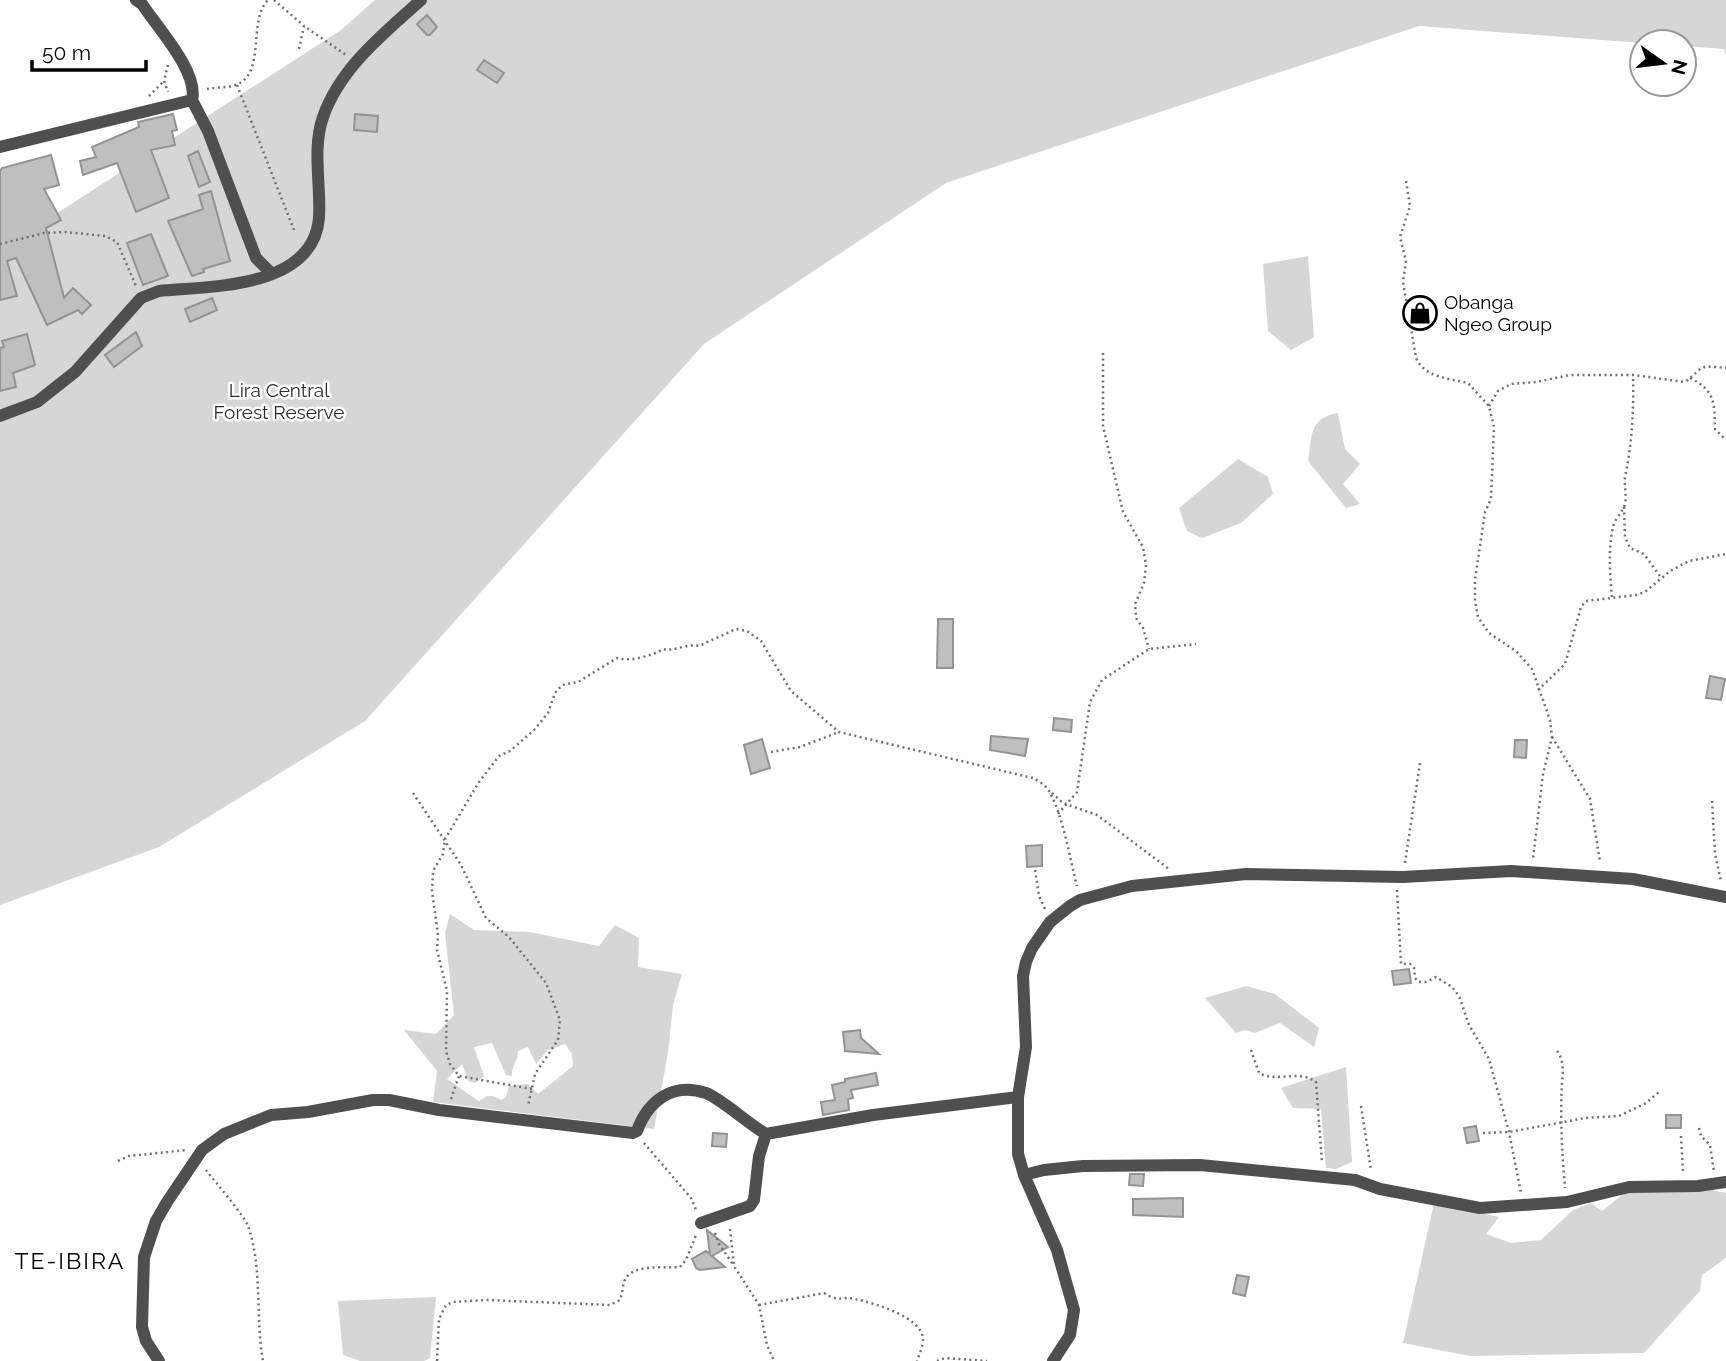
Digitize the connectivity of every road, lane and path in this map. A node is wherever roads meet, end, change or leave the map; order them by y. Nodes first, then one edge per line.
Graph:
1 (136, 0) edge
2 (268, 0) edge
3 (274, 0) edge
4 (421, 0) edge
5 (304, 26) junction
6 (167, 40) junction
7 (299, 48) dead end
8 (356, 62) junction
9 (237, 85) junction
10 (193, 96) junction
11 (173, 105) junction
12 (0, 147) edge
13 (1406, 181) dead end
14 (294, 230) dead end
15 (0, 244) edge
16 (256, 258) junction
17 (272, 274) junction
18 (244, 284) junction
19 (141, 298) junction
20 (1102, 353) dead end
21 (1726, 368) edge
22 (1633, 375) junction
23 (1690, 378) junction
24 (1489, 406) junction
25 (0, 416) edge
26 (1726, 440) edge
27 (1624, 507) junction
28 (1726, 554) edge
29 (1662, 579) junction
30 (1612, 597) junction
31 (1196, 644) dead end
32 (1149, 649) junction
33 (1538, 690) junction
34 (839, 732) junction
35 (1552, 737) junction
36 (771, 752) dead end
37 (1420, 763) dead end
38 (1050, 791) junction
39 (413, 793) dead end
40 (1712, 801) dead end
41 (1067, 804) junction
42 (1058, 814) junction
43 (445, 839) junction
44 (1035, 870) dead end
45 (1532, 872) junction
46 (1399, 877) junction
47 (1603, 877) junction
48 (1182, 880) junction
49 (1723, 896) edge
50 (1080, 900) junction
51 (1050, 922) junction
52 (1251, 1051) dead end
53 (1557, 1051) dead end
54 (459, 1076) junction
55 (532, 1089) junction
56 (1659, 1092) dead end
57 (1018, 1097) junction
58 (1361, 1107) dead end
59 (448, 1111) junction
60 (526, 1120) junction
61 (1560, 1123) junction
62 (1699, 1128) dead end
63 (1509, 1132) junction
64 (635, 1133) junction
65 (1483, 1133) dead end
66 (766, 1134) junction
67 (1681, 1136) dead end
68 (202, 1150) junction
69 (118, 1161) dead end
70 (1024, 1175) junction
71 (1323, 1177) junction
72 (1721, 1182) edge
73 (1685, 1186) junction
74 (1380, 1189) junction
75 (1567, 1202) junction
76 (1522, 1203) junction
77 (727, 1215) junction
78 (701, 1223) junction
79 (734, 1266) junction
80 (759, 1304) junction
81 (159, 1361) edge
82 (263, 1361) edge
83 (437, 1361) edge
84 (774, 1361) edge
85 (917, 1361) edge
86 (937, 1361) edge
87 (987, 1361) edge
88 (1053, 1361) edge

1 - 6 street
2 - 9 path
3 - 5 path
4 - 8 street
5 - 7 path
5 - 8 path
6 - 10 street
6 - 11 path
8 - 17 street
9 - 10 path
9 - 14 path
10 - 11 street
10 - 16 street
11 - 12 street
13 - 24 path
15 - 19 path
16 - 17 street
16 - 18 street
17 - 18 street
18 - 19 street
19 - 25 street
20 - 32 path
21 - 23 path
22 - 23 path
22 - 24 path
22 - 27 path
23 - 26 path
24 - 33 path
27 - 29 path
27 - 30 path
28 - 29 path
29 - 30 path
30 - 33 path
31 - 32 path
32 - 41 path
33 - 35 path
34 - 36 path
34 - 38 path
34 - 43 path
35 - 45 path
35 - 47 path
37 - 46 path
38 - 41 path
38 - 42 path
39 - 43 path
40 - 49 path
41 - 42 path
41 - 48 path
42 - 50 path
43 - 54 path
43 - 55 path
44 - 51 path
45 - 46 street
45 - 47 street
46 - 48 street
46 - 63 path
47 - 49 street
48 - 50 street
50 - 51 street
51 - 57 street
52 - 71 path
53 - 61 path
54 - 55 path
54 - 59 path
55 - 60 path
56 - 61 path
57 - 66 street
57 - 70 street
58 - 74 path
59 - 60 street
59 - 68 street
60 - 64 street
61 - 63 path
61 - 75 path
62 - 72 path
63 - 65 path
63 - 76 path
64 - 66 street
64 - 78 path
66 - 77 street
67 - 73 path
68 - 69 path
68 - 81 street
68 - 82 path
70 - 71 street
70 - 88 street
71 - 74 street
72 - 73 street
73 - 75 street
74 - 76 street
75 - 76 street
77 - 78 street
77 - 79 path
78 - 79 path
78 - 83 path
79 - 80 path
80 - 84 path
80 - 85 path
86 - 87 path

